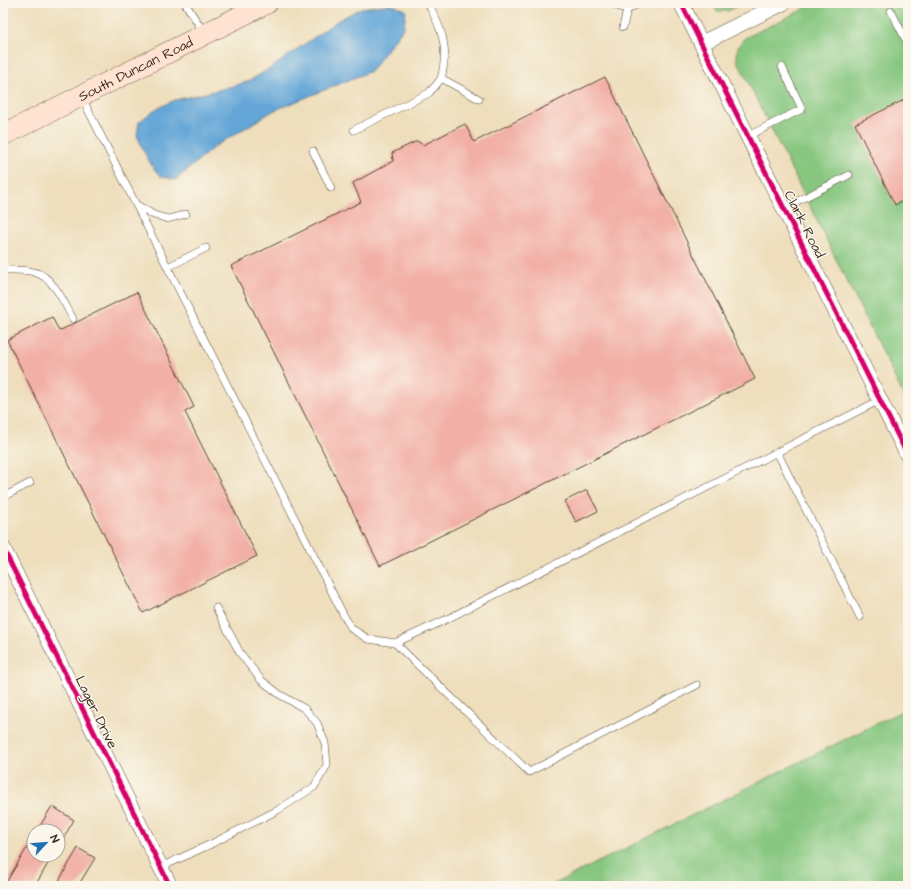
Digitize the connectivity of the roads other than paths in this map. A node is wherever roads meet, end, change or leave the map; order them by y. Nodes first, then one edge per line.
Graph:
1 (185, 3) edge
2 (267, 3) edge
3 (428, 3) edge
4 (611, 3) edge
5 (640, 3) edge
6 (681, 3) edge
7 (783, 3) edge
8 (627, 10) junction
9 (891, 11) dead end
10 (622, 27) dead end
11 (205, 34) junction
12 (702, 43) junction
13 (908, 44) edge
14 (782, 67) dead end
15 (441, 78) junction
16 (82, 96) junction
17 (479, 99) dead end
18 (354, 130) dead end
19 (3, 135) edge
20 (748, 136) junction
21 (313, 151) dead end
22 (849, 175) dead end
23 (332, 188) dead end
24 (136, 205) junction
25 (784, 208) junction
26 (186, 214) dead end
27 (206, 248) dead end
28 (168, 267) junction
29 (3, 270) edge
30 (73, 319) dead end
31 (880, 400) junction
32 (777, 452) junction
33 (908, 456) edge
34 (30, 483) dead end
35 (3, 497) edge
36 (3, 548) edge
37 (216, 608) dead end
38 (860, 617) dead end
39 (395, 643) junction
40 (697, 685) dead end
41 (161, 867) junction
42 (170, 886) edge

1 - 11 lane
2 - 11 main road, South Duncan Road
3 - 15 lane
4 - 8 lane
5 - 8 lane
6 - 12 street, Clark Road
7 - 12 street
8 - 10 lane
9 - 13 lane
11 - 16 main road, South Duncan Road
12 - 20 street, Clark Road
14 - 20 lane
15 - 17 lane
15 - 18 lane
16 - 19 main road, South Duncan Road
16 - 24 lane
20 - 25 street, Clark Road
21 - 23 lane
22 - 25 lane
24 - 26 lane
24 - 28 lane
25 - 31 street, Clark Road
27 - 28 lane
28 - 39 lane
29 - 30 lane
31 - 32 lane
31 - 33 street, Clark Road
32 - 38 lane
32 - 39 lane
34 - 35 lane
36 - 41 street, Lager Drive
37 - 41 lane
39 - 40 lane
41 - 42 street, Lager Drive

